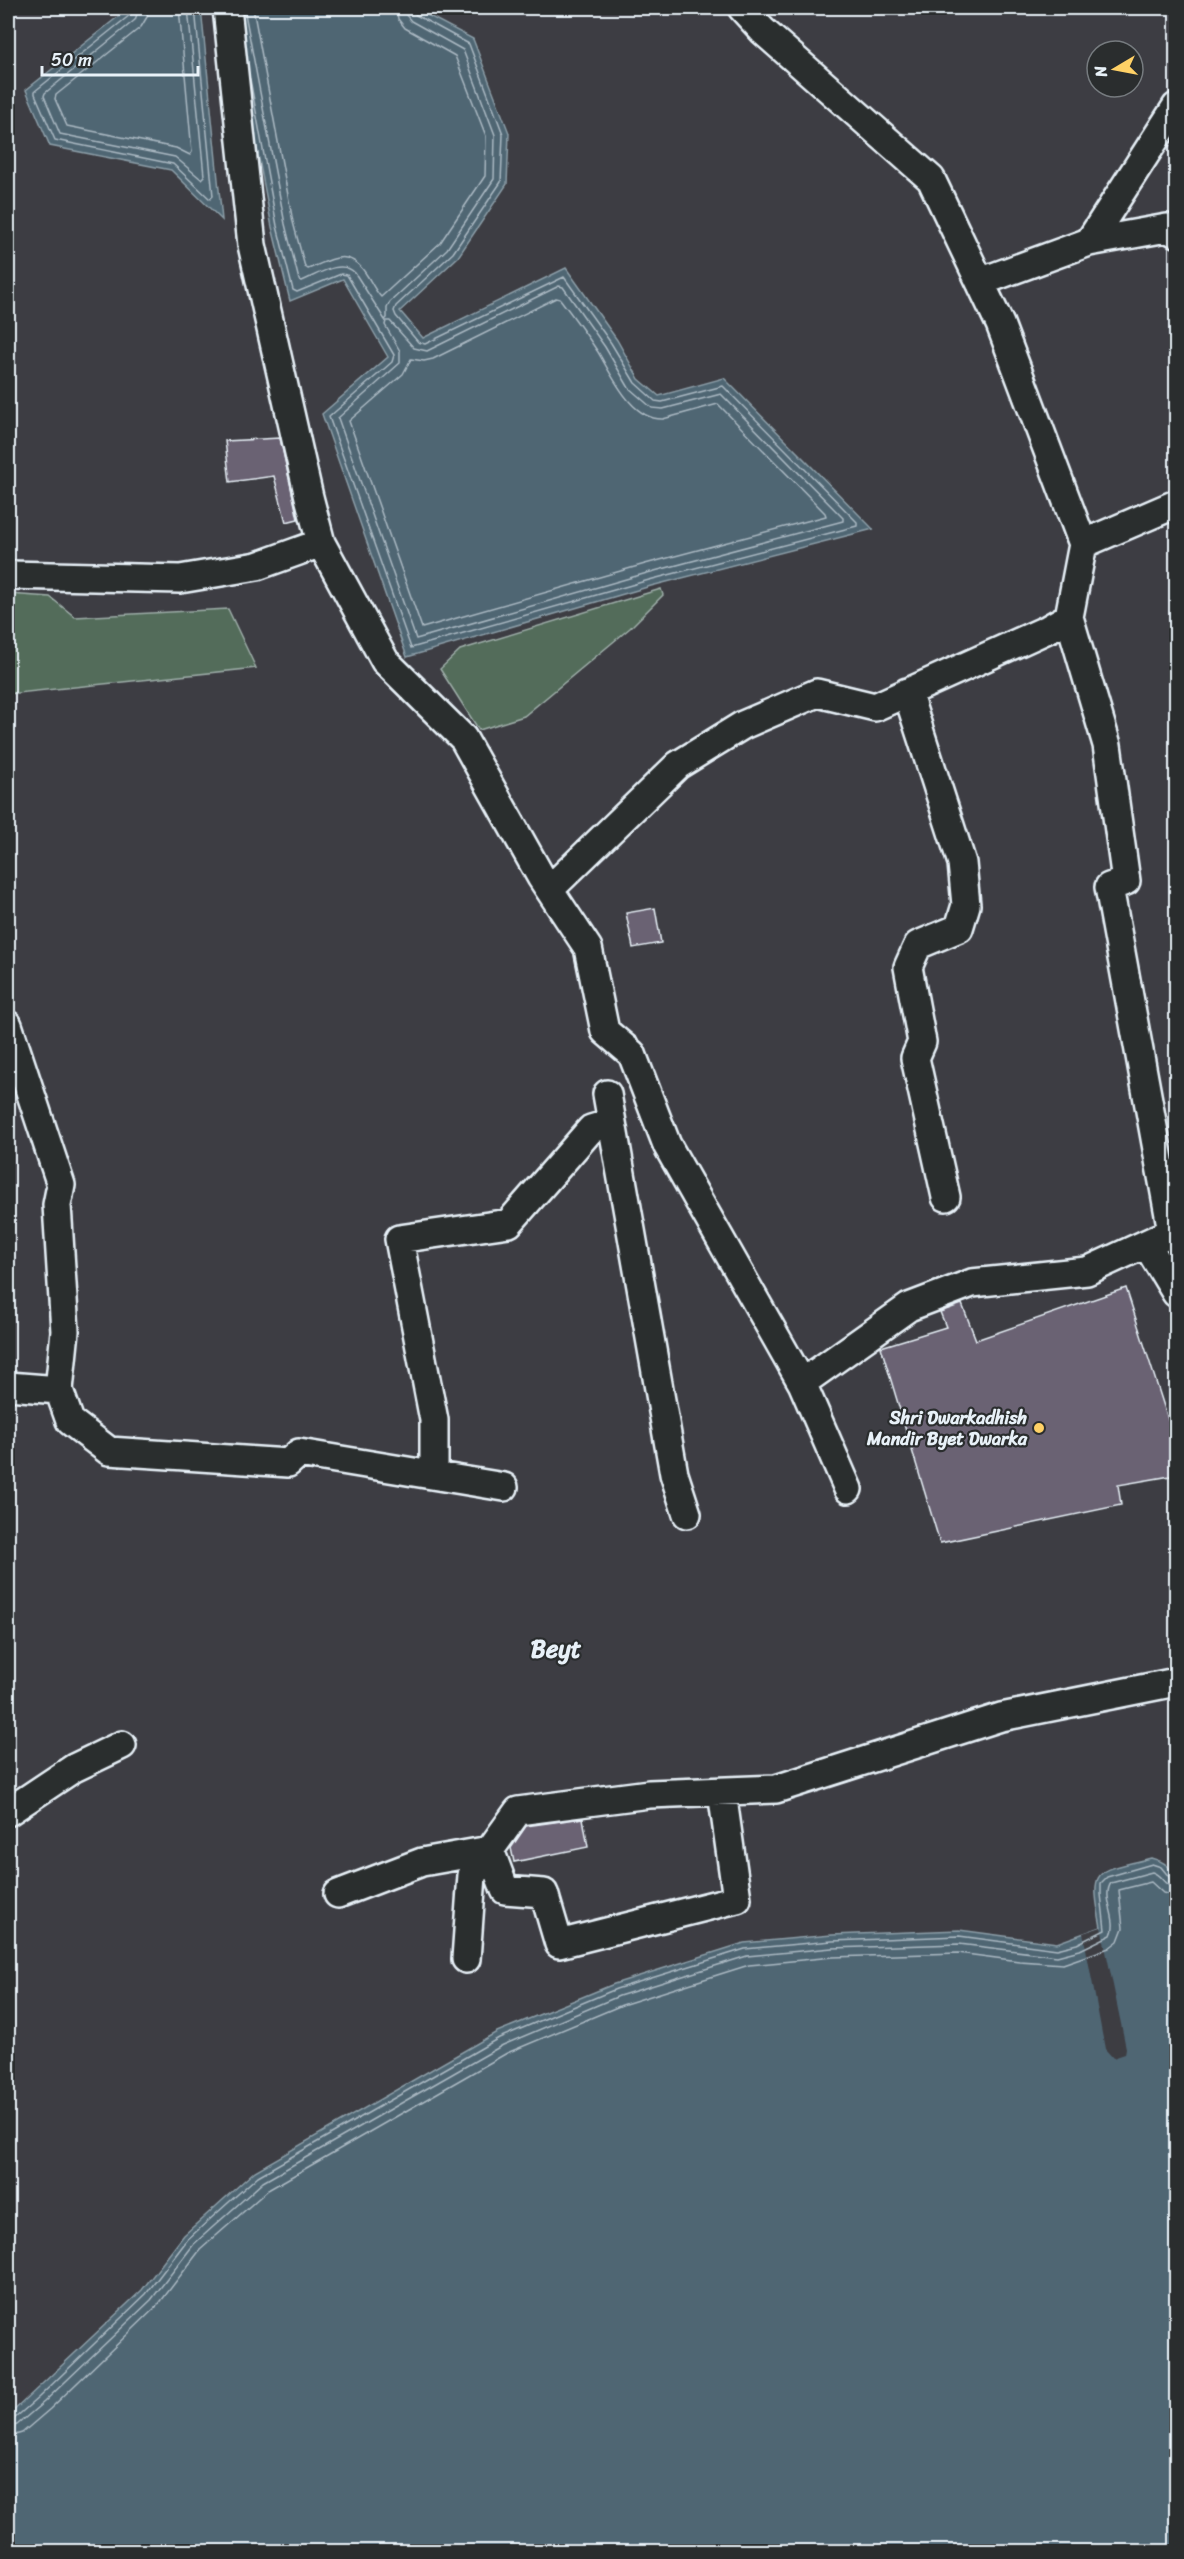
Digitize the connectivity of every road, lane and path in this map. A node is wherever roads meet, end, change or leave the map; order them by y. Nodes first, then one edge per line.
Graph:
1 (227, 8) edge
2 (742, 8) edge
3 (1176, 107) edge
4 (1176, 233) edge
5 (1089, 242) junction
6 (980, 282) junction
7 (1176, 504) edge
8 (321, 543) junction
9 (1083, 544) junction
10 (8, 575) edge
11 (1069, 616) junction
12 (907, 692) junction
13 (550, 889) junction
14 (8, 1025) edge
15 (607, 1094) dead end
16 (611, 1123) junction
17 (946, 1197) dead end
18 (1174, 1231) edge
19 (1161, 1260) edge
20 (1176, 1293) edge
21 (802, 1383) junction
22 (8, 1386) edge
23 (59, 1390) junction
24 (434, 1475) junction
25 (504, 1487) dead end
26 (848, 1489) dead end
27 (687, 1514) dead end
28 (1176, 1682) edge
29 (122, 1745) dead end
30 (722, 1791) junction
31 (8, 1812) edge
32 (490, 1850) junction
33 (338, 1894) dead end
34 (466, 1959) dead end

1 - 8 street
2 - 6 street
3 - 5 street
4 - 5 street
5 - 6 street
6 - 9 street
7 - 9 street
8 - 10 street
8 - 13 street
9 - 11 street
11 - 12 street
11 - 18 street
12 - 13 street
12 - 17 street
13 - 21 street
14 - 23 street
15 - 16 street
16 - 24 street
16 - 27 street
18 - 19 street
19 - 20 street
19 - 21 street
21 - 26 street
22 - 23 street
23 - 24 street
24 - 25 street
28 - 30 street
29 - 31 street
30 - 32 street
30 - 32 street
32 - 33 street
32 - 34 street

